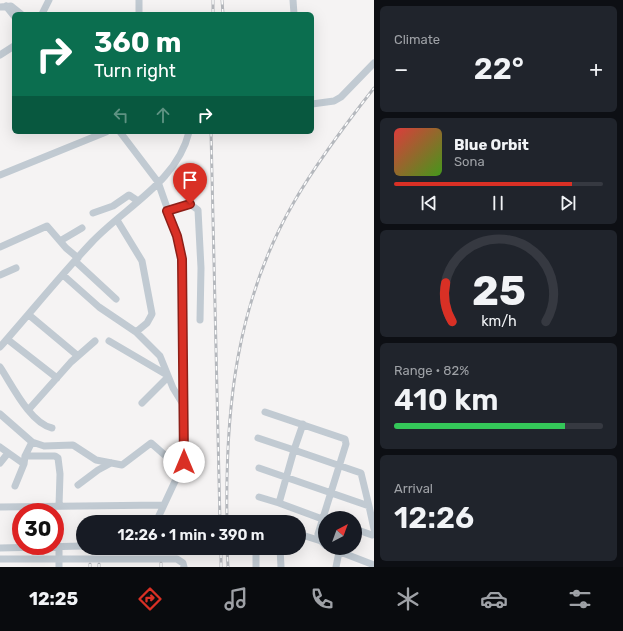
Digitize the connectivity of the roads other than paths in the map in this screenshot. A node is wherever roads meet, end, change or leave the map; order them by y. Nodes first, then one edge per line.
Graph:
1 (49, 0) edge
2 (139, 0) edge
3 (293, 0) edge
4 (3, 7) edge
5 (19, 12) edge
6 (43, 12) edge
7 (139, 12) edge
8 (294, 12) edge
9 (12, 14) edge
10 (12, 47) edge
11 (0, 56) edge
12 (374, 63) edge
13 (314, 104) edge
14 (101, 134) edge
15 (122, 134) edge
16 (188, 134) edge
17 (0, 175) edge
18 (158, 182) junction
19 (138, 202) junction
20 (167, 211) junction
21 (93, 212) dead end
22 (117, 220) junction
23 (82, 228) dead end
24 (60, 241) junction
25 (0, 247) edge
26 (76, 259) junction
27 (16, 268) dead end
28 (0, 275) edge
29 (63, 275) junction
30 (116, 299) dead end
31 (29, 315) junction
32 (200, 320) dead end
33 (136, 332) junction
34 (7, 339) junction
35 (95, 341) dead end
36 (109, 341) dead end
37 (0, 347) edge
38 (78, 356) junction
39 (0, 367) edge
40 (168, 376) junction
41 (57, 378) junction
42 (142, 403) dead end
43 (184, 406) junction
44 (30, 408) dead end
45 (265, 412) dead end
46 (0, 414) edge
47 (303, 424) junction
48 (52, 428) dead end
49 (258, 438) dead end
50 (32, 442) junction
51 (0, 447) edge
52 (294, 450) junction
53 (8, 453) junction
54 (24, 460) junction
55 (184, 462) junction
56 (0, 463) edge
57 (111, 463) junction
58 (340, 465) junction
59 (258, 468) dead end
60 (286, 477) junction
61 (78, 485) dead end
62 (15, 486) dead end
63 (331, 493) junction
64 (259, 497) dead end
65 (59, 503) edge
66 (279, 503) junction
67 (163, 505) junction
68 (64, 506) edge
69 (369, 506) junction
70 (0, 507) edge
71 (12, 507) edge
72 (326, 511) edge
73 (159, 515) edge
74 (318, 518) edge
75 (374, 529) edge
76 (362, 531) edge
77 (374, 533) edge
78 (306, 537) edge
79 (318, 541) edge
80 (64, 546) edge
81 (76, 546) edge
82 (0, 548) edge
83 (12, 548) edge
84 (256, 555) edge
85 (280, 555) edge
86 (338, 555) edge
87 (347, 555) edge
88 (0, 559) edge
89 (19, 563) edge
90 (133, 563) edge
91 (59, 564) edge
92 (374, 565) edge
93 (184, 567) edge
94 (256, 567) edge
95 (281, 567) edge
96 (336, 567) edge

1 - 6 street
2 - 7 street
3 - 8 street
4 - 5 street
4 - 9 street
10 - 11 street
12 - 13 street
14 - 17 street
15 - 18 street
16 - 18 street
18 - 19 street
18 - 20 street
19 - 21 street
19 - 22 street
20 - 32 street
20 - 43 street
22 - 26 street
22 - 33 street
23 - 24 street
24 - 25 street
24 - 26 street
26 - 29 street
26 - 30 street
27 - 28 street
29 - 31 street
29 - 33 street
31 - 34 street
31 - 38 street
33 - 40 street
34 - 37 street
34 - 41 street
35 - 38 street
36 - 40 street
38 - 41 street
39 - 48 street
40 - 42 street
40 - 43 street
41 - 44 street
43 - 55 street
45 - 47 street
46 - 50 street
47 - 52 street
47 - 58 street
49 - 52 street
50 - 54 street
50 - 57 street
51 - 53 street
52 - 58 street
52 - 60 street
53 - 54 street
53 - 56 street
54 - 62 street
54 - 65 street
55 - 57 street
55 - 67 street
57 - 61 street
58 - 63 street
58 - 69 street
59 - 60 street
60 - 63 street
60 - 66 street
63 - 69 street
63 - 72 street
64 - 66 street
66 - 74 street
67 - 68 street
67 - 73 street
69 - 75 street
70 - 71 street
76 - 77 street
78 - 79 street
80 - 81 street
82 - 83 street
84 - 94 street
85 - 95 street
86 - 96 street
87 - 92 street
88 - 89 street
89 - 91 street
90 - 91 street
90 - 93 street

